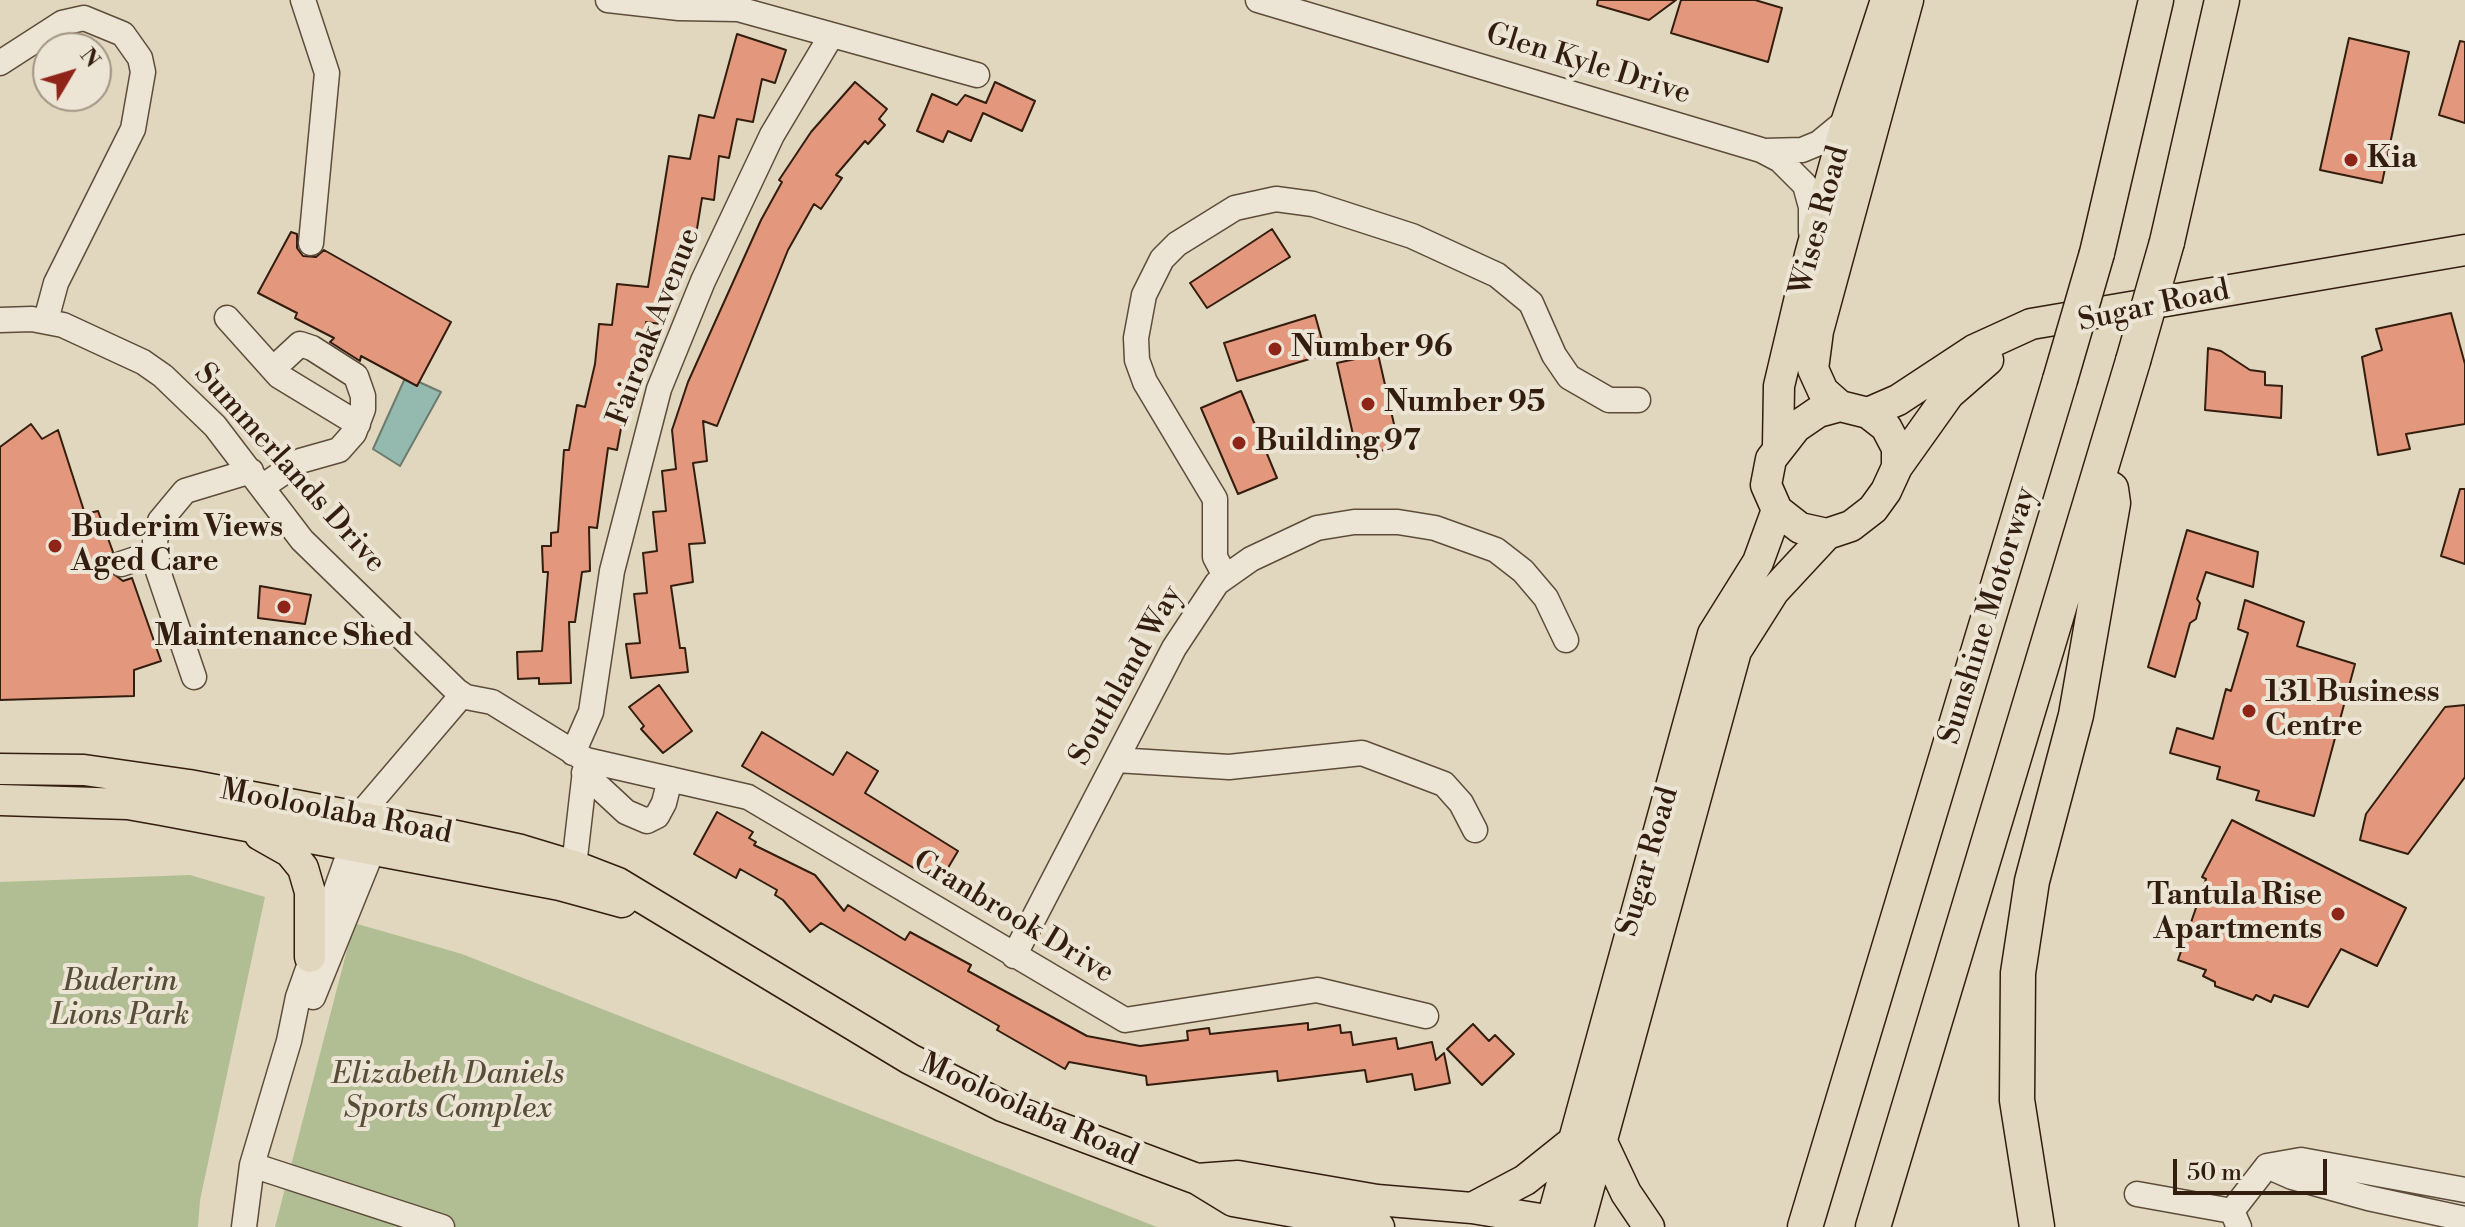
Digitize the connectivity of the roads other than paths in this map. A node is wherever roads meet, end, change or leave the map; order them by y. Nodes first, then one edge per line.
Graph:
1 (303, 0) edge
2 (608, 0) edge
3 (1258, 0) edge
4 (1886, 0) edge
5 (1908, 0) edge
6 (2156, 0) edge
7 (2222, 0) edge
8 (831, 36) junction
9 (0, 63) edge
10 (977, 75) dead end
11 (1847, 120) junction
12 (1761, 150) junction
13 (311, 243) dead end
14 (2465, 250) edge
15 (1810, 255) junction
16 (2108, 311) junction
17 (227, 318) dead end
18 (0, 320) edge
19 (46, 320) junction
20 (2030, 339) joint
21 (273, 369) junction
22 (1638, 400) dead end
23 (1854, 410) junction
24 (358, 424) junction
25 (1778, 446) junction
26 (2106, 453) junction
27 (1897, 467) junction
28 (256, 479) junction
29 (1777, 510) junction
30 (1827, 534) junction
31 (154, 553) junction
32 (121, 564) dead end
33 (1225, 576) junction
34 (1566, 640) dead end
35 (194, 677) dead end
36 (462, 695) junction
37 (1116, 760) junction
38 (581, 762) junction
39 (0, 769) edge
40 (670, 779) junction
41 (0, 800) edge
42 (221, 821) junction
43 (368, 824) junction
44 (1475, 830) dead end
45 (574, 866) junction
46 (659, 909) junction
47 (1014, 956) junction
48 (310, 957) junction
49 (1426, 1016) dead end
50 (289, 1041) junction
51 (1602, 1142) junction
52 (1570, 1144) junction
53 (252, 1165) junction
54 (2267, 1166) junction
55 (1197, 1179) junction
56 (2465, 1190) edge
57 (2137, 1194) dead end
58 (1472, 1208) junction
59 (2236, 1219) edge
60 (2465, 1219) edge
61 (2041, 1220) edge
62 (1569, 1225) edge
63 (244, 1227) edge
64 (442, 1227) edge
65 (1379, 1227) edge
66 (1649, 1227) edge
67 (1805, 1227) edge
68 (1873, 1227) edge

1 - 13 street
2 - 8 street
3 - 12 street, Glen Kyle Drive
4 - 11 main road, Wises Road
5 - 23 main road, Wises Road
6 - 67 highway, Sunshine Motorway, bridge
7 - 26 highway, bridge
8 - 10 street
8 - 38 street, Fairoak Avenue
9 - 19 street
11 - 12 street
11 - 15 main road, Wises Road
12 - 15 street
14 - 16 main road, Sugar Road
15 - 25 main road, Wises Road
16 - 20 street, Sugar Road
16 - 23 main road
17 - 21 street
18 - 19 street, Summerlands Drive
19 - 28 street, Summerlands Drive
20 - 27 main road, Sugar Road
21 - 24 street
21 - 24 street
22 - 33 street
23 - 25 main road
23 - 27 main road
24 - 28 street
25 - 29 main road
26 - 61 highway
26 - 68 highway
27 - 30 main road
28 - 31 street
28 - 36 street, Summerlands Drive
29 - 30 main road
29 - 52 main road, Sugar Road
30 - 51 main road, Sugar Road
31 - 32 street
31 - 35 street
33 - 34 street, Southland Way
33 - 37 street, Southland Way
36 - 38 street, Summerlands Drive
36 - 43 street
37 - 44 street
37 - 47 street, Southland Way
38 - 40 street, Cranbrook Drive
38 - 40 street
38 - 45 street, Fairoak Avenue
39 - 43 main road, Mooloolaba Road
40 - 47 street, Cranbrook Drive
41 - 42 main road, Mooloolaba Road
42 - 43 main road, Mooloolaba Road
42 - 48 main road
43 - 45 main road, Mooloolaba Road
43 - 46 main road, Mooloolaba Road
43 - 48 street
43 - 50 street
45 - 46 main road, Mooloolaba Road
46 - 55 main road, Mooloolaba Road
47 - 49 street, Cranbrook Drive
48 - 50 street
50 - 53 street
51 - 62 main road, Sugar Road
51 - 66 main road
52 - 58 main road
52 - 62 main road, Sugar Road
53 - 63 street
53 - 64 street
54 - 56 street
54 - 59 street
54 - 60 street
55 - 58 main road, Mooloolaba Road
55 - 65 main road, Mooloolaba Road
57 - 59 street
58 - 62 main road, Mooloolaba Road

